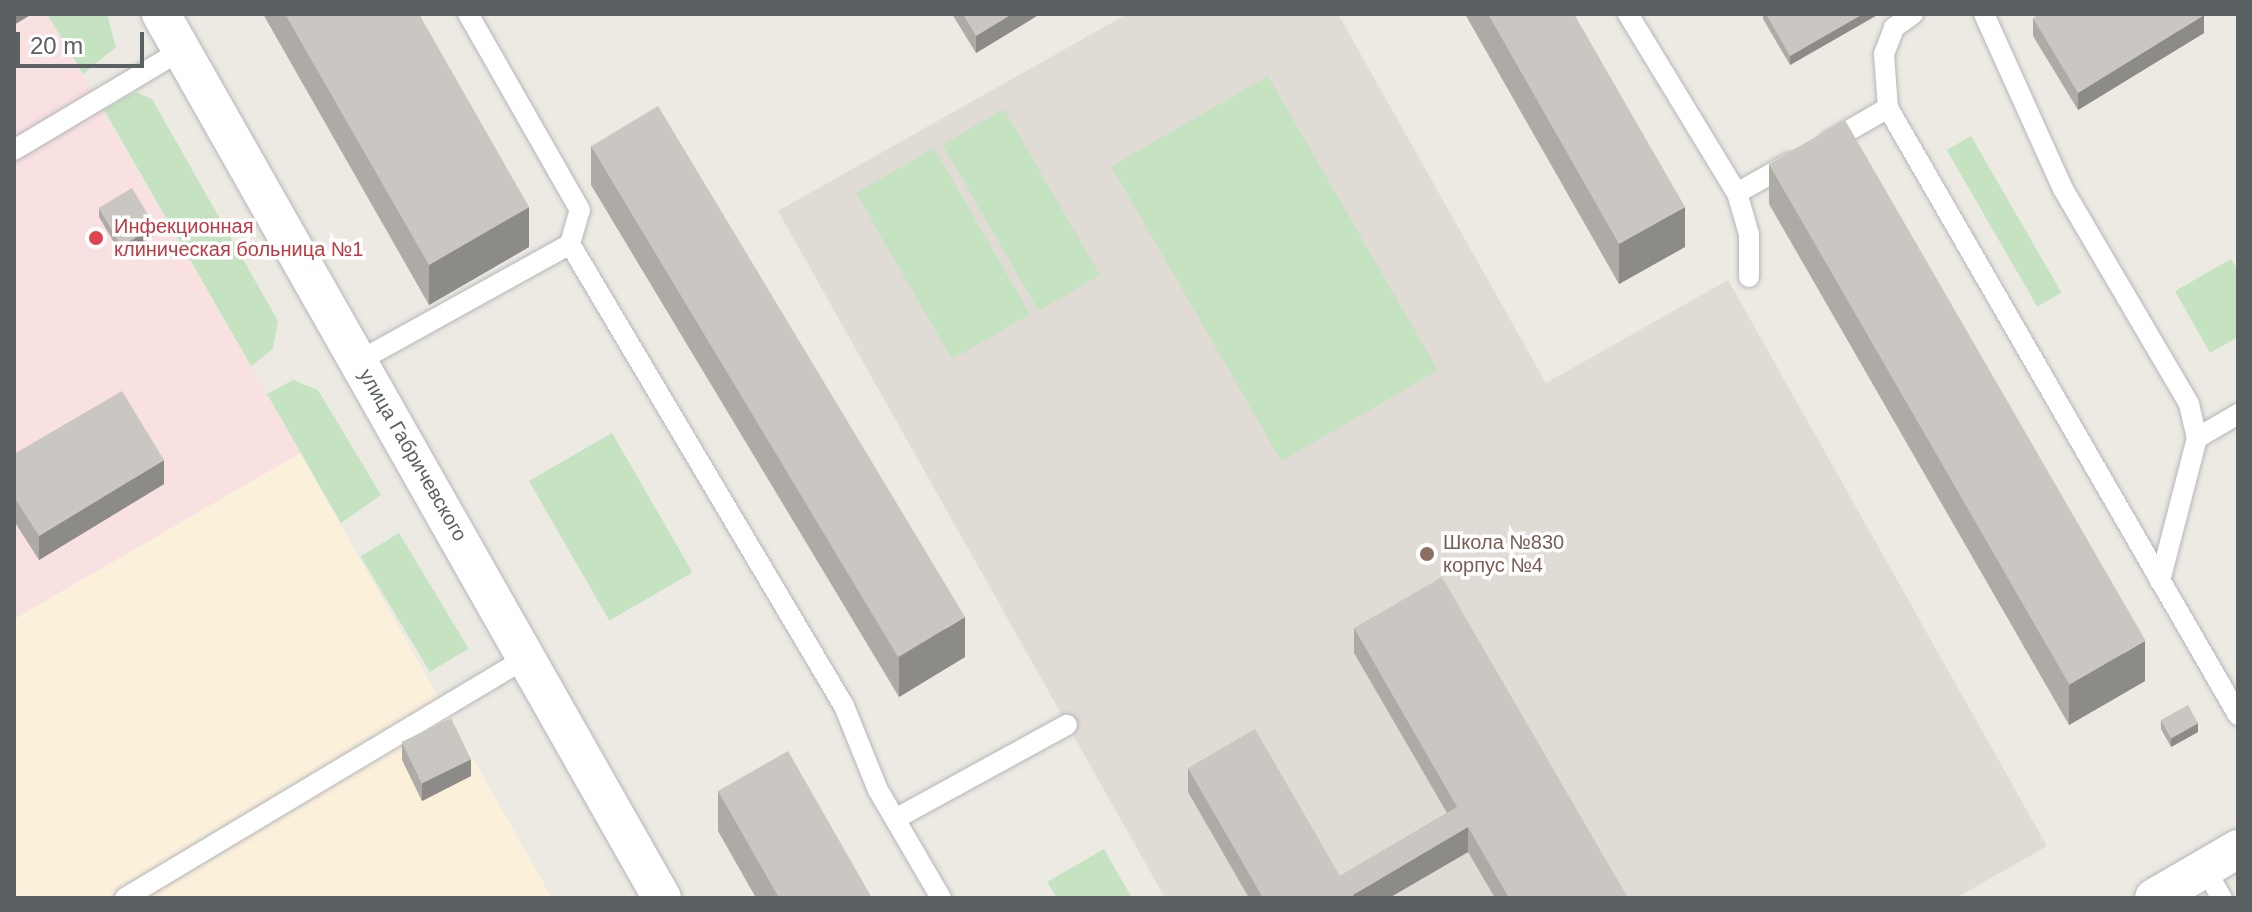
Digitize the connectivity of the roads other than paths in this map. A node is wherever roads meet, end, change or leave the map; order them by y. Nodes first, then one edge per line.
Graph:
1 (161, 14) edge
2 (468, 14) edge
3 (1628, 14) edge
4 (1913, 14) edge
5 (1984, 14) edge
6 (182, 50) junction
7 (1888, 108) junction
8 (14, 150) edge
9 (1737, 193) junction
10 (570, 244) junction
11 (1749, 277) dead end
12 (359, 361) junction
13 (2238, 414) edge
14 (2197, 438) junction
15 (2160, 581) junction
16 (528, 657) junction
17 (2238, 715) edge
18 (1067, 725) dead end
19 (895, 819) junction
20 (2238, 849) edge
21 (2214, 883) edge
22 (125, 898) edge
23 (662, 898) edge
24 (941, 898) edge
25 (2154, 898) edge

1 - 6 street, улица Габричевского
2 - 10 lane
3 - 9 lane
4 - 7 lane
5 - 14 lane
6 - 8 lane
6 - 12 street, улица Габричевского
7 - 9 lane
7 - 15 lane
9 - 11 lane
10 - 12 lane
10 - 19 lane
12 - 16 street, улица Габричевского
13 - 14 lane
14 - 15 lane
15 - 17 lane
16 - 22 lane
16 - 23 street, улица Габричевского
18 - 19 lane
19 - 24 lane
20 - 21 street
21 - 25 street

